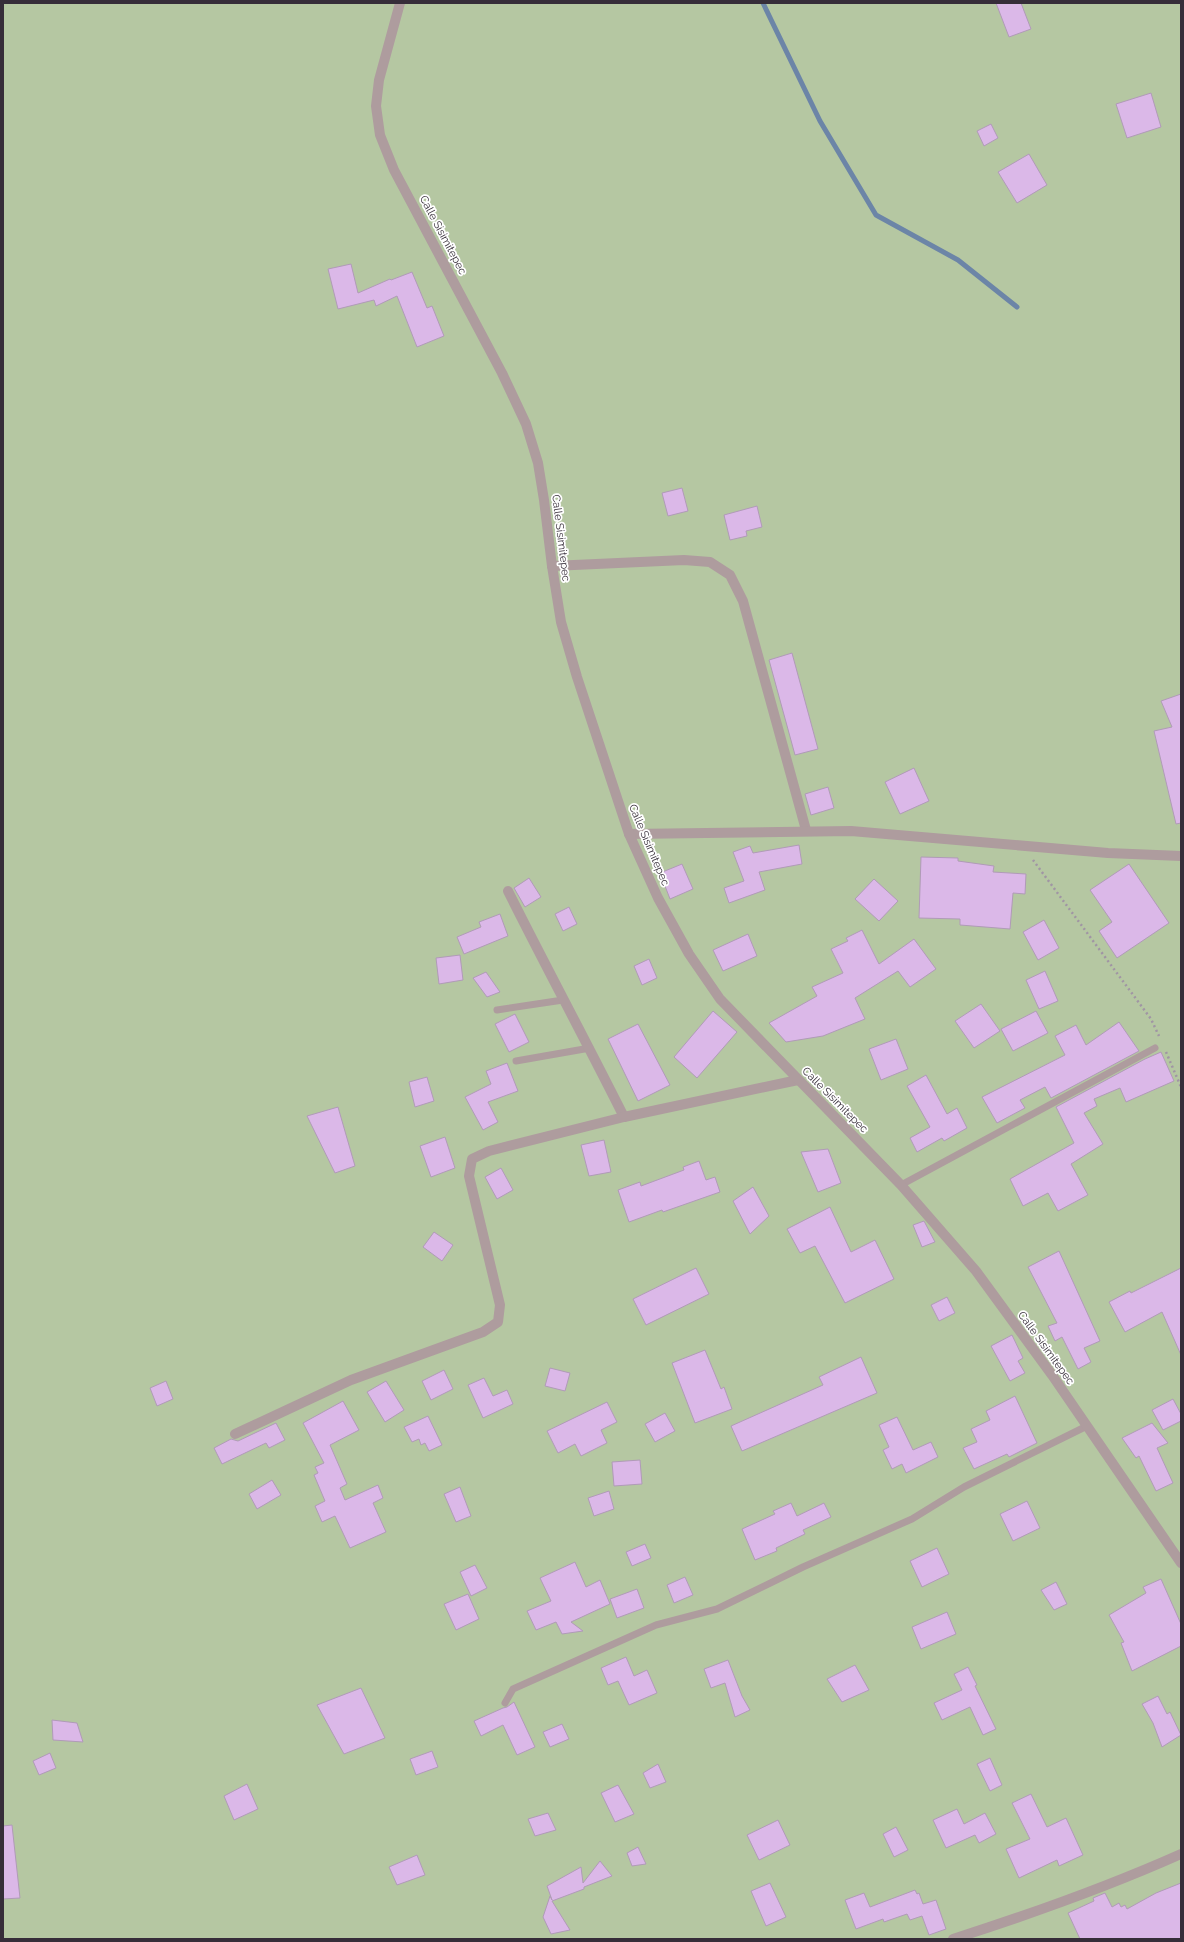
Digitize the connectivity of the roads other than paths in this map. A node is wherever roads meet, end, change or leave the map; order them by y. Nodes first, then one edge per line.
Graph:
1 (400, 3) edge
2 (552, 566) junction
3 (806, 830) junction
4 (629, 834) junction
5 (1181, 856) edge
6 (508, 891) dead end
7 (563, 1000) junction
8 (497, 1010) dead end
9 (590, 1048) junction
10 (1155, 1048) dead end
11 (516, 1061) dead end
12 (798, 1080) junction
13 (624, 1117) junction
14 (901, 1185) junction
15 (1087, 1426) junction
16 (235, 1434) dead end
17 (1181, 1563) edge
18 (505, 1703) dead end
19 (1181, 1854) edge
20 (953, 1939) edge

1 - 2 street, Calle Sisimitepec
2 - 3 street
2 - 4 street, Calle Sisimitepec
3 - 4 street
3 - 5 street
4 - 12 street, Calle Sisimitepec
6 - 7 street
7 - 8 lane
7 - 9 street
9 - 11 lane
9 - 13 street
10 - 14 lane
12 - 13 street
12 - 14 street, Calle Sisimitepec
13 - 16 street
14 - 15 street, Calle Sisimitepec
15 - 17 street, Calle Sisimitepec
15 - 18 lane
19 - 20 street

